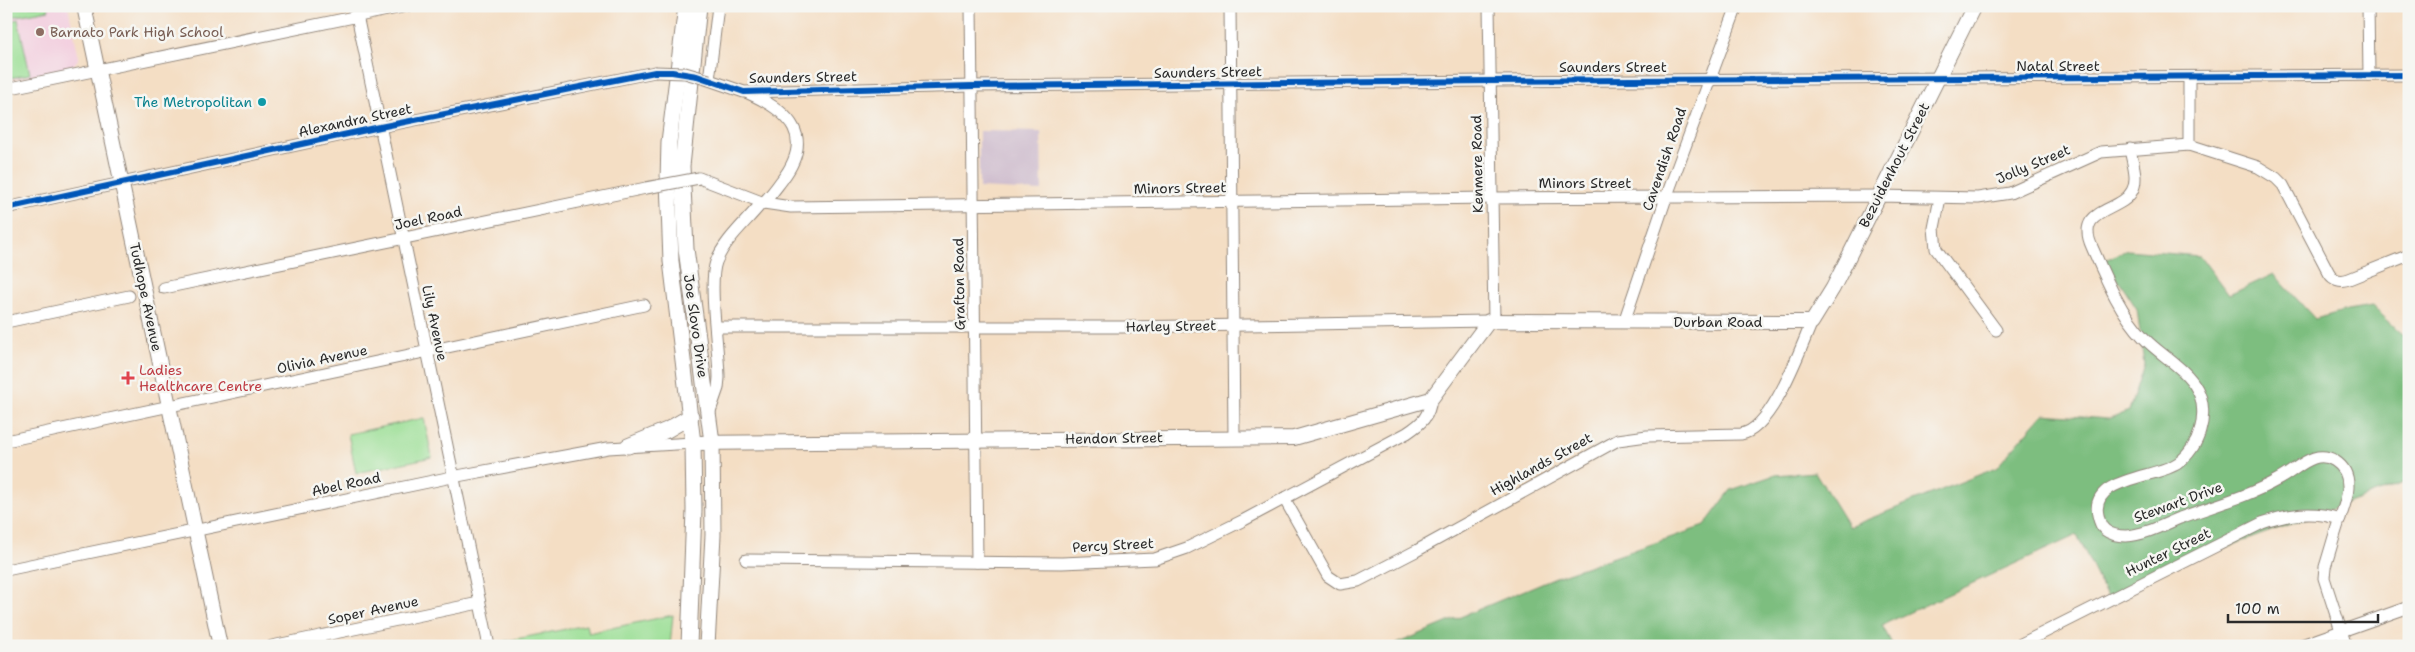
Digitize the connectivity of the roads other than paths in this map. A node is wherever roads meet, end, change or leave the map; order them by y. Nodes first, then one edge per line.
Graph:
1 (84, 6) edge
2 (407, 6) edge
3 (686, 6) edge
4 (699, 6) edge
5 (718, 6) edge
6 (972, 6) edge
7 (1230, 6) edge
8 (1489, 6) edge
9 (1737, 6) edge
10 (1974, 6) edge
11 (2368, 6) edge
12 (356, 11) edge
13 (98, 70) junction
14 (2409, 74) edge
15 (2369, 75) junction
16 (2189, 77) junction
17 (1937, 79) junction
18 (709, 80) junction
19 (1708, 80) junction
20 (1491, 81) junction
21 (1230, 84) junction
22 (972, 86) junction
23 (6, 89) edge
24 (744, 92) junction
25 (380, 127) junction
26 (2189, 145) junction
27 (2130, 149) junction
28 (699, 178) joint
29 (122, 182) junction
30 (1879, 196) junction
31 (1492, 198) junction
32 (1666, 198) junction
33 (1940, 198) junction
34 (1232, 202) junction
35 (761, 203) junction
36 (973, 206) junction
37 (6, 208) edge
38 (402, 239) junction
39 (2409, 255) edge
40 (164, 288) dead end
41 (128, 296) dead end
42 (644, 305) dead end
43 (1491, 321) junction
44 (6, 322) edge
45 (1624, 322) junction
46 (1812, 322) junction
47 (1235, 325) junction
48 (717, 327) junction
49 (974, 327) junction
50 (1996, 330) dead end
51 (426, 352) junction
52 (1431, 399) junction
53 (168, 407) junction
54 (691, 416) junction
55 (709, 416) junction
56 (1234, 437) junction
57 (975, 440) junction
58 (6, 441) edge
59 (694, 442) junction
60 (712, 442) junction
61 (628, 446) junction
62 (452, 477) junction
63 (1284, 498) junction
64 (2340, 519) junction
65 (194, 530) junction
66 (746, 560) dead end
67 (977, 562) junction
68 (6, 570) edge
69 (710, 596) junction
70 (479, 603) junction
71 (2409, 606) edge
72 (2342, 628) junction
73 (689, 639) edge
74 (220, 646) edge
75 (272, 646) edge
76 (488, 646) edge
77 (683, 646) edge
78 (707, 646) edge
79 (718, 646) edge
80 (2016, 646) edge
81 (2299, 646) edge
82 (2346, 646) edge

1 - 13 street, Tudhope Avenue
2 - 12 street
3 - 54 main road, Joe Slovo Drive
4 - 55 main road, Joe Slovo Drive
5 - 18 street
6 - 22 street, Grafton Road
7 - 21 street
8 - 20 street, Kenmere Road
9 - 19 street, Cavendish Road
10 - 17 street, Bezuidenhout Street
11 - 15 street
12 - 13 street
12 - 25 street, Lily Avenue
13 - 23 street
13 - 29 street, Tudhope Avenue
14 - 15 street, Natal Street
15 - 16 street, Natal Street
16 - 17 street, Natal Street
16 - 26 street
17 - 19 street, Natal Street
17 - 30 street, Bezuidenhout Street
18 - 24 street, Saunders Street
18 - 25 street, Alexandra Street, bridge
19 - 20 street, Saunders Street
19 - 32 street, Cavendish Road
20 - 21 street, Saunders Street
20 - 31 street, Kenmere Road
21 - 22 street, Saunders Street
21 - 34 street
22 - 24 street, Saunders Street
22 - 36 street, Grafton Road
24 - 35 street
25 - 29 street, Alexandra Street
25 - 38 street, Lily Avenue
26 - 27 street, Jolly Street
26 - 39 street, Jolly Street
27 - 33 street, Jolly Street
27 - 64 street, Stewart Drive
28 - 35 street, Minors Street
28 - 38 street, Joel Road, bridge
29 - 37 street, Alexandra Street
29 - 53 street, Tudhope Avenue
30 - 32 street, Jolly Street
30 - 33 street, Jolly Street
30 - 46 street, Bezuidenhout Street
31 - 32 street, Minors Street
31 - 34 street, Minors Street
31 - 43 street, Kenmere Road
32 - 45 street, Cavendish Road
33 - 50 street
34 - 36 street, Minors Street
34 - 47 street
35 - 36 street, Minors Street
35 - 48 street
36 - 49 street, Grafton Road
38 - 40 street, Joel Road
38 - 51 street, Lily Avenue
41 - 44 street
42 - 51 street, Olivia Avenue
43 - 45 street, Harley Street
43 - 47 street, Harley Street
43 - 52 street
45 - 46 street, Durban Road
46 - 63 street, Highlands Street
47 - 49 street, Harley Street
47 - 56 street
48 - 49 street, Harley Street
48 - 55 street
49 - 57 street, Grafton Road
51 - 53 street, Olivia Avenue
51 - 62 street, Lily Avenue
52 - 56 street, Hendon Street
52 - 63 street, Percy Street
53 - 58 street, Olivia Avenue
53 - 65 street, Tudhope Avenue
54 - 59 main road, Joe Slovo Drive
54 - 61 main road
55 - 60 main road, Joe Slovo Drive
56 - 57 street, Hendon Street
57 - 60 street, Hendon Street
57 - 67 street, Grafton Road
59 - 60 street, Hendon Street
59 - 61 street, Abel Road
59 - 73 main road, Joe Slovo Drive
60 - 69 main road, Joe Slovo Drive
61 - 62 street, Abel Road
62 - 65 street, Abel Road
62 - 70 street, Lily Avenue
63 - 67 street, Percy Street
64 - 72 street
64 - 80 street, Hunter Street
65 - 68 street, Abel Road
65 - 74 street, Tudhope Avenue
66 - 67 street, Percy Street
69 - 78 main road, Joe Slovo Drive
69 - 79 main road
70 - 75 street, Soper Avenue
70 - 76 street, Lily Avenue
71 - 72 street
72 - 81 street
72 - 82 street
73 - 77 main road

